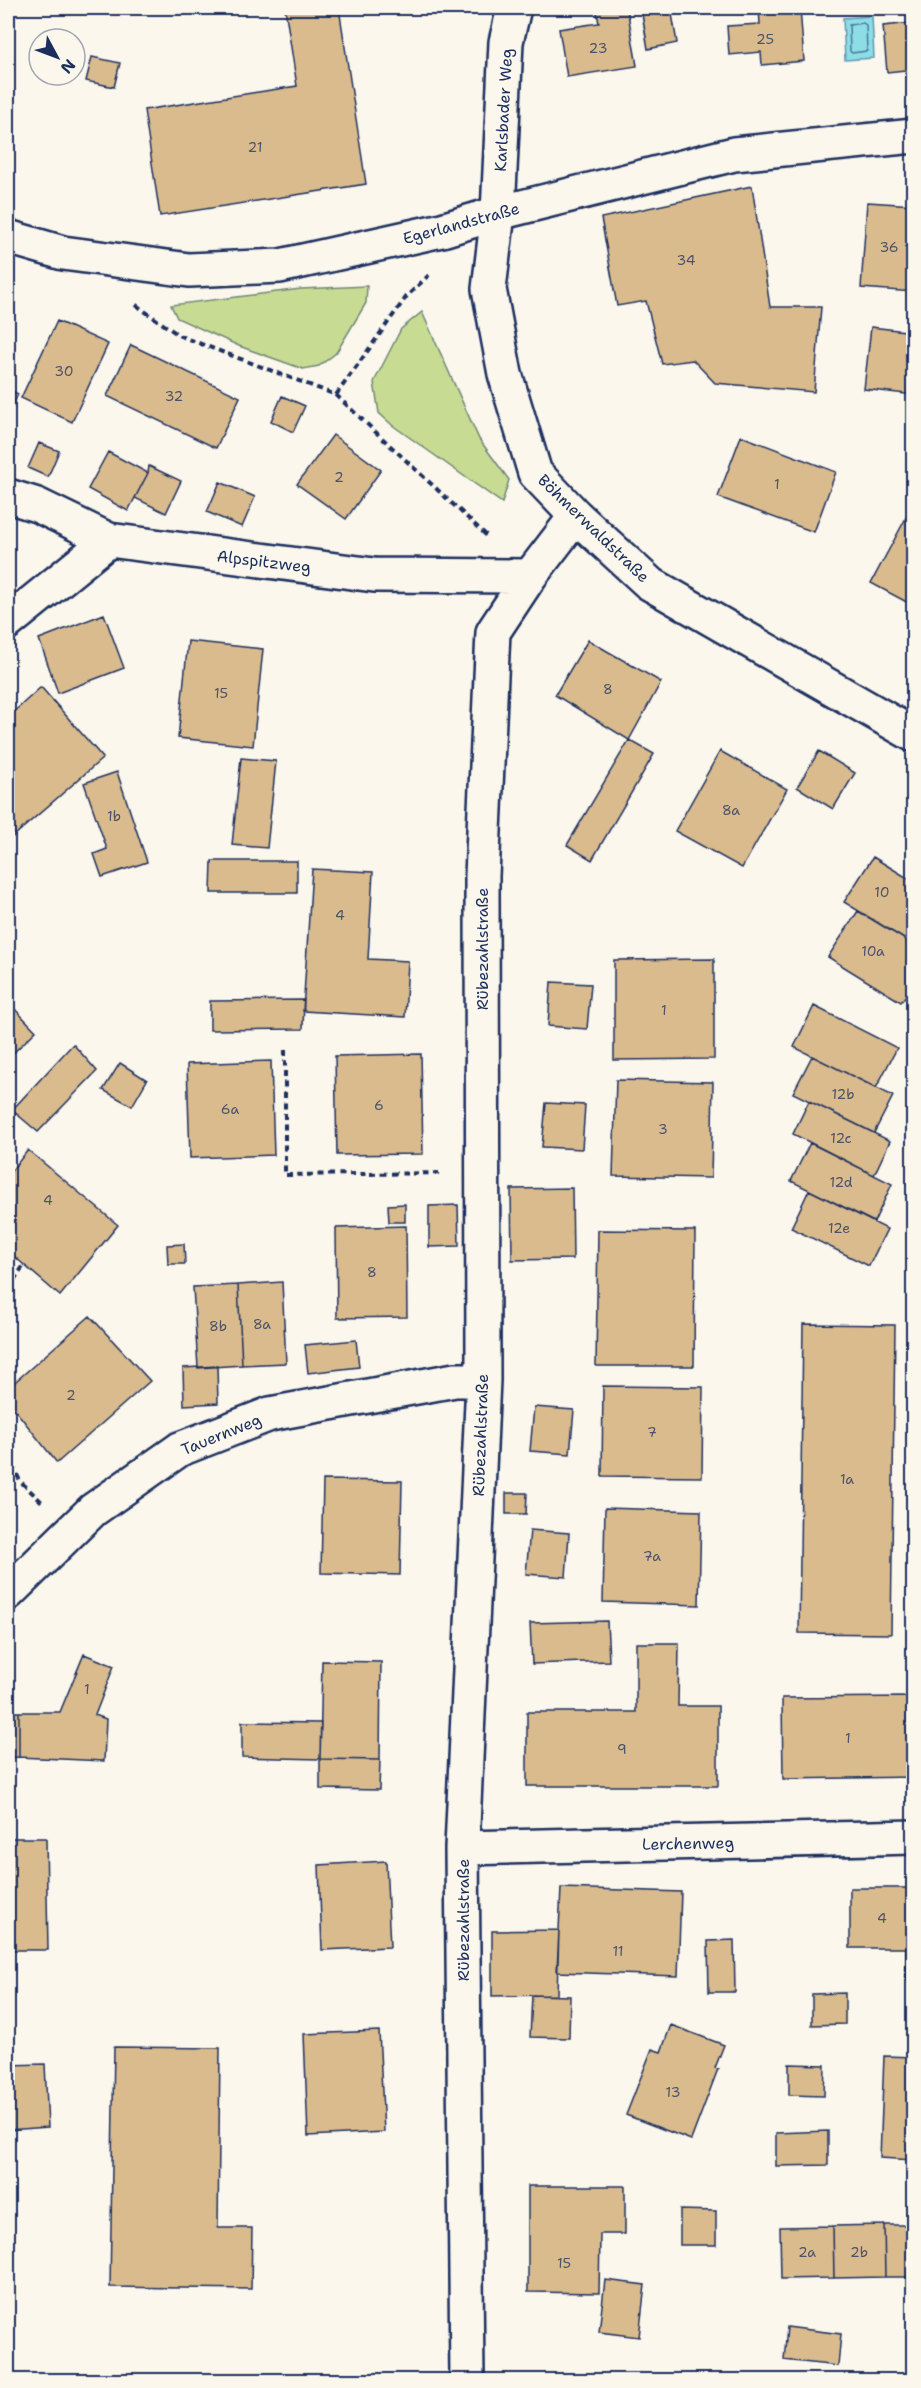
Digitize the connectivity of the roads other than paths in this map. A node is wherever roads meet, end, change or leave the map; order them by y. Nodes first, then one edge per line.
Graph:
1 (514, 8) edge
2 (914, 136) edge
3 (498, 213) junction
4 (8, 237) edge
5 (8, 496) edge
6 (576, 516) junction
7 (110, 540) junction
8 (530, 576) junction
9 (8, 622) edge
10 (914, 735) edge
11 (483, 1380) junction
12 (8, 1593) edge
13 (914, 1837) edge
14 (462, 1848) junction
15 (467, 2380) edge

1 - 3 street, Karlsbader Weg
2 - 3 street, Egerlandstraße
3 - 4 street, Egerlandstraße
3 - 6 street, Böhmerwaldstraße
5 - 7 street, Alpspitzweg
6 - 8 street, Rübezahlstraße
6 - 10 street, Böhmerwaldstraße
7 - 8 street, Alpspitzweg
7 - 9 street
8 - 11 street, Rübezahlstraße
11 - 12 street, Tauernweg
11 - 14 street, Rübezahlstraße
13 - 14 street, Lerchenweg
14 - 15 street, Rübezahlstraße

